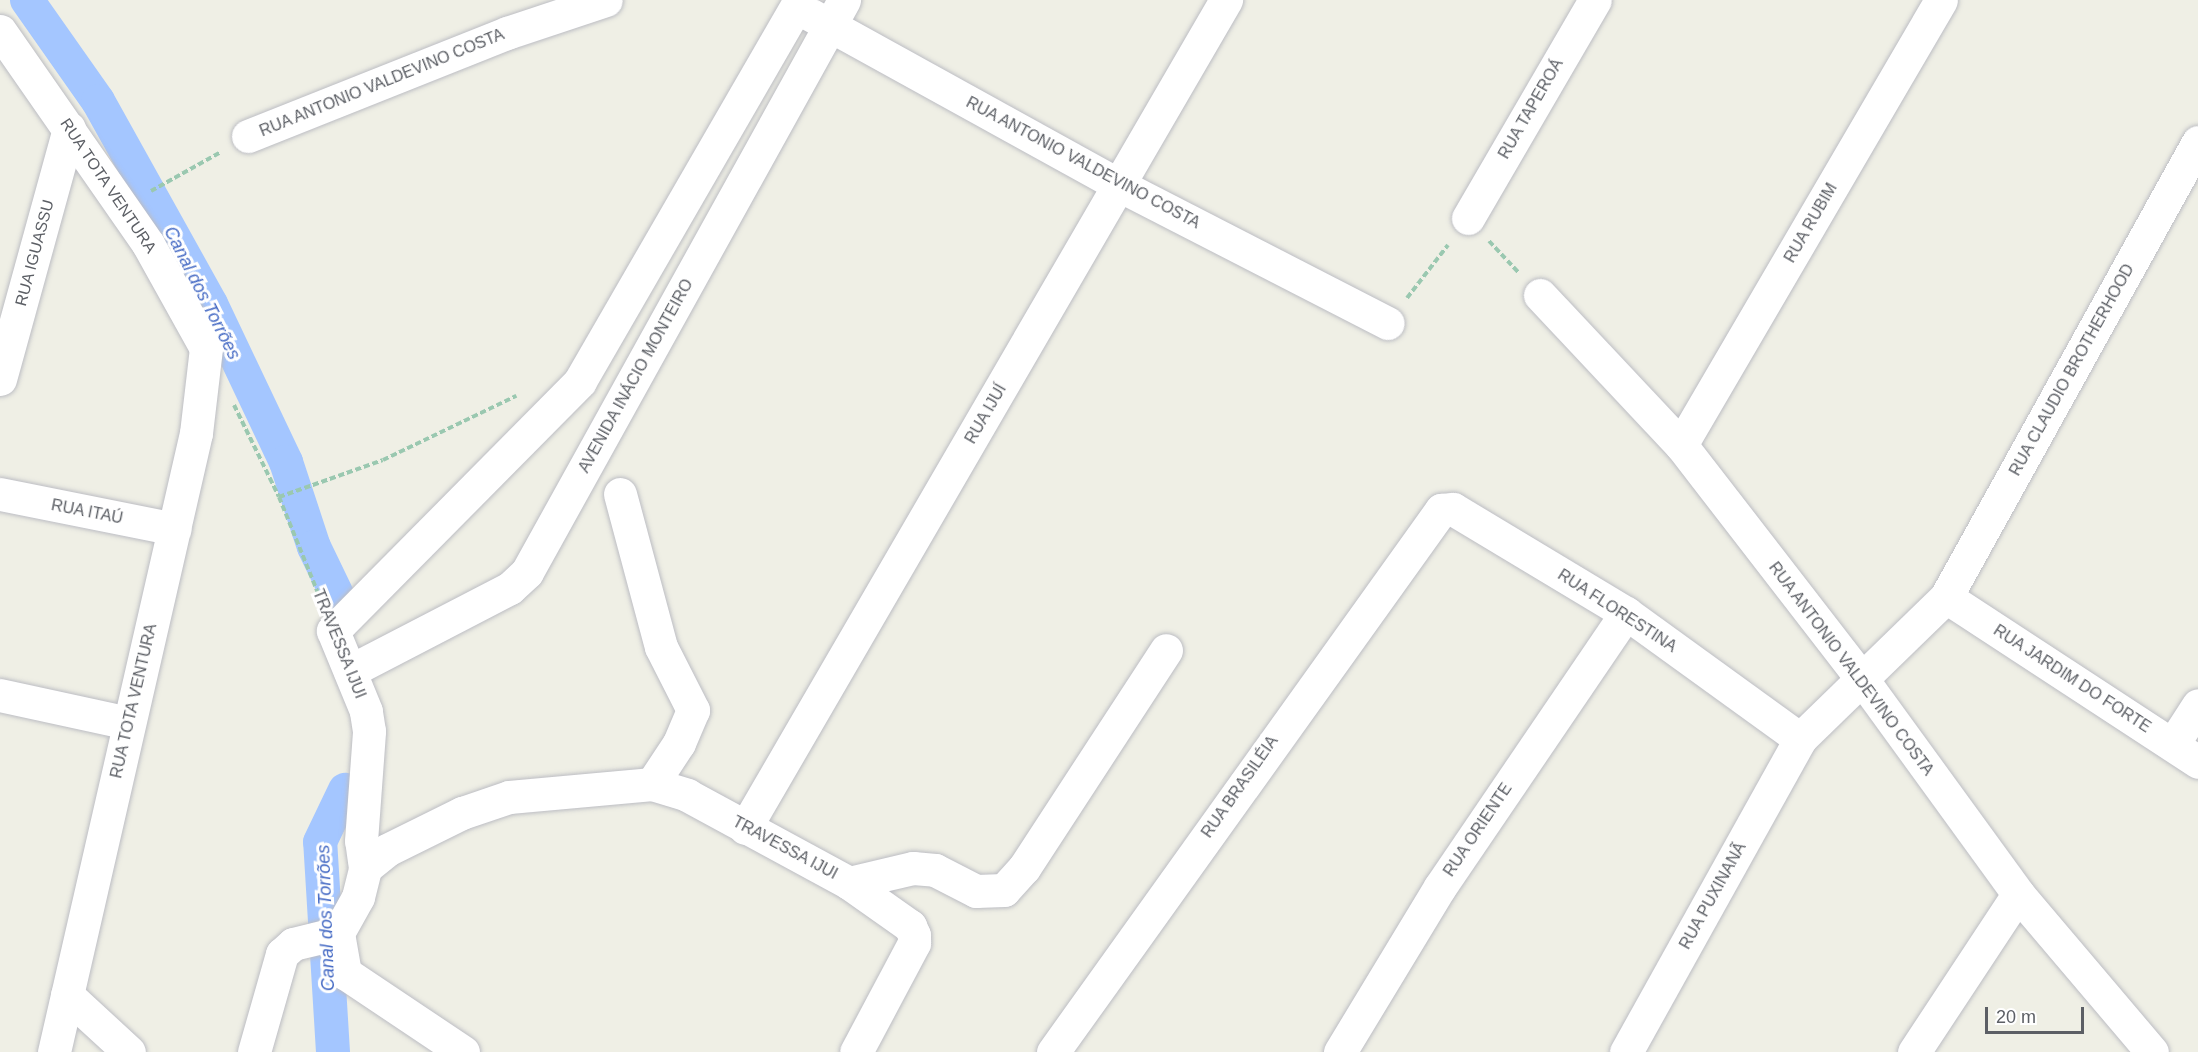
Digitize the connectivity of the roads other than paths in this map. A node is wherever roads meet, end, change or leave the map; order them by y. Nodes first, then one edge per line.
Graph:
1 (606, 0) edge
2 (1226, 0) edge
3 (1595, 0) edge
4 (1941, 0) edge
5 (792, 2) edge
6 (837, 13) edge
7 (0, 31) edge
8 (69, 128) junction
9 (248, 136) road end
10 (2198, 142) edge
11 (1119, 185) junction
12 (1468, 218) road end
13 (1533, 288) road end
14 (1388, 323) road end
15 (0, 379) edge
16 (1681, 446) junction
17 (0, 494) edge
18 (620, 494) dead end
19 (1429, 523) joint
20 (175, 529) junction
21 (1946, 597) junction
22 (1626, 613) junction
23 (1166, 650) dead end
24 (350, 672) junction
25 (1862, 679) junction
26 (0, 695) edge
27 (2198, 705) edge
28 (128, 723) junction
29 (1800, 739) junction
30 (2186, 753) edge
31 (652, 784) junction
32 (745, 828) junction
33 (365, 868) junction
34 (849, 883) junction
35 (2018, 894) junction
36 (334, 934) junction
37 (67, 995) junction
38 (54, 1052) edge
39 (129, 1052) edge
40 (254, 1052) edge
41 (463, 1052) edge
42 (856, 1052) edge
43 (1053, 1052) edge
44 (1340, 1052) edge
45 (1626, 1052) edge
46 (1914, 1052) edge
47 (2152, 1052) edge

1 - 9 street, RUA ANTONIO VALDEVINO COSTA
2 - 11 street, RUA IJUÍ
3 - 12 street, RUA TAPEROÁ
4 - 16 street, RUA RUBIM
5 - 6 street, RUA ANTONIO VALDEVINO COSTA
5 - 24 street, TRAVESSA IJUI
6 - 11 street, RUA ANTONIO VALDEVINO COSTA
6 - 24 street, AVENIDA INÁCIO MONTEIRO
7 - 8 street, RUA TOTA VENTURA
8 - 15 street, RUA IGUASSU
8 - 20 street, RUA TOTA VENTURA
10 - 21 street, RUA CLAUDIO BROTHERHOOD
11 - 14 street, RUA ANTONIO VALDEVINO COSTA
11 - 32 street, RUA IJUÍ
13 - 16 street, RUA ANTONIO VALDEVINO COSTA
16 - 25 street, RUA ANTONIO VALDEVINO COSTA
17 - 20 street, RUA ITAÚ
18 - 31 street
19 - 22 street, RUA FLORESTINA
19 - 43 street, RUA BRASILÉIA
20 - 28 street, RUA TOTA VENTURA
21 - 25 street, RUA CLAUDIO BROTHERHOOD
21 - 30 street, RUA JARDIM DO FORTE
22 - 29 street, RUA FLORESTINA
22 - 44 street, RUA ORIENTE
23 - 34 street, TRAVESSA IJUI
24 - 33 street, TRAVESSA IJUI
25 - 29 street, RUA PUXINANÃ
25 - 35 street, RUA ANTONIO VALDEVINO COSTA
26 - 28 street
27 - 30 street
28 - 37 street, RUA TOTA VENTURA
29 - 45 street, RUA PUXINANÃ
31 - 32 street, TRAVESSA IJUI
31 - 33 street, TRAVESSA IJUI
32 - 34 street, TRAVESSA IJUI
33 - 36 street, TRAVESSA IJUI
34 - 42 street
35 - 46 street
35 - 47 street, RUA ANTONIO VALDEVINO COSTA
36 - 40 street
36 - 41 street
37 - 38 street, RUA TOTA VENTURA
37 - 39 street

